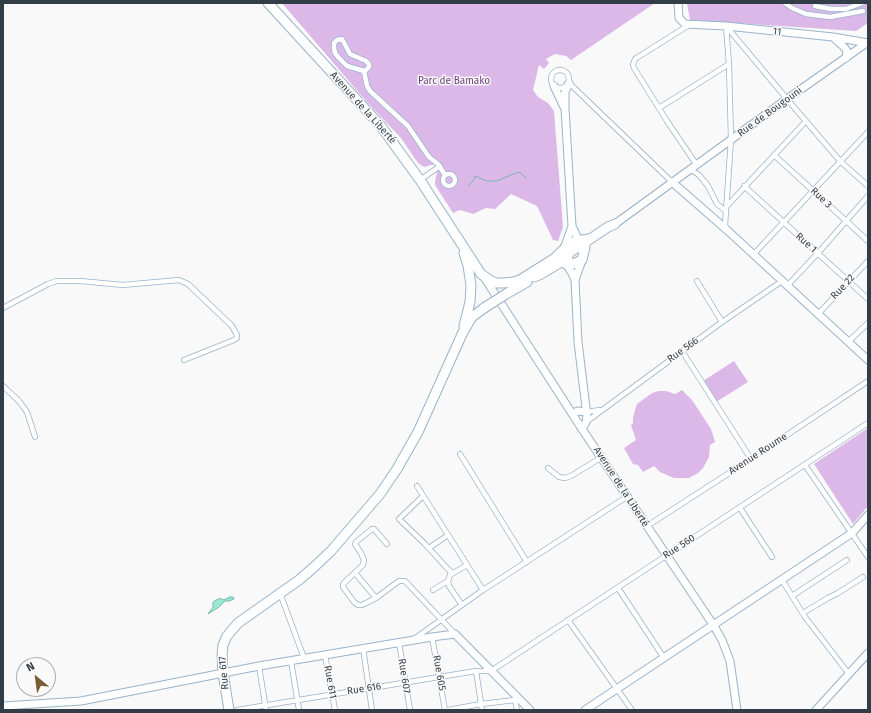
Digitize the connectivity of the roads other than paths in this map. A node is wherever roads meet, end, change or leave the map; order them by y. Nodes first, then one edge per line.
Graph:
1 (268, 3) edge
2 (678, 3) edge
3 (785, 3) edge
4 (862, 3) edge
5 (815, 6) dead end
6 (863, 11) dead end
7 (687, 24) junction
8 (726, 26) junction
9 (833, 37) junction
10 (868, 43) edge
11 (846, 58) junction
12 (729, 64) junction
13 (364, 72) junction
14 (569, 83) junction
15 (554, 86) junction
16 (787, 99) junction
17 (565, 108) junction
18 (659, 108) junction
19 (806, 121) junction
20 (868, 132) edge
21 (866, 137) edge
22 (731, 140) junction
23 (774, 155) junction
24 (840, 161) junction
25 (696, 164) junction
26 (440, 166) junction
27 (690, 169) junction
28 (445, 175) dead end
29 (420, 180) junction
30 (672, 182) junction
31 (744, 186) junction
32 (868, 186) edge
33 (663, 189) junction
34 (814, 191) junction
35 (685, 193) junction
36 (868, 196) edge
37 (727, 206) junction
38 (726, 211) junction
39 (846, 221) junction
40 (784, 223) junction
41 (614, 224) joint
42 (572, 226) junction
43 (727, 230) junction
44 (868, 241) edge
45 (461, 242) junction
46 (584, 243) junction
47 (818, 254) junction
48 (753, 255) junction
49 (563, 258) junction
50 (582, 260) junction
51 (868, 261) edge
52 (481, 274) junction
53 (575, 280) junction
54 (697, 281) dead end
55 (848, 281) junction
56 (784, 284) junction
57 (868, 299) edge
58 (3, 308) edge
59 (818, 314) junction
60 (722, 322) junction
61 (868, 323) edge
62 (463, 332) junction
63 (849, 341) junction
64 (682, 352) junction
65 (184, 360) dead end
66 (868, 360) edge
67 (868, 381) edge
68 (3, 386) edge
69 (602, 410) junction
70 (586, 412) junction
71 (573, 413) junction
72 (868, 423) edge
73 (584, 425) junction
74 (35, 437) dead end
75 (460, 454) dead end
76 (602, 457) junction
77 (751, 459) junction
78 (805, 465) junction
79 (548, 468) dead end
80 (417, 486) dead end
81 (423, 496) junction
82 (628, 496) junction
83 (740, 508) junction
84 (868, 515) edge
85 (647, 526) junction
86 (852, 533) junction
87 (448, 535) junction
88 (387, 544) dead end
89 (429, 548) junction
90 (667, 555) junction
91 (772, 556) dead end
92 (868, 557) edge
93 (847, 560) dead end
94 (527, 562) junction
95 (467, 565) junction
96 (355, 573) junction
97 (450, 575) junction
98 (863, 577) dead end
99 (782, 580) junction
100 (448, 581) junction
101 (618, 588) junction
102 (433, 590) dead end
103 (484, 590) junction
104 (280, 593) junction
105 (792, 596) junction
106 (376, 598) junction
107 (462, 606) junction
108 (803, 613) junction
109 (442, 620) junction
110 (568, 620) junction
111 (714, 626) junction
112 (455, 634) junction
113 (432, 637) junction
114 (412, 640) junction
115 (399, 642) junction
116 (363, 648) junction
117 (868, 653) edge
118 (325, 655) junction
119 (304, 658) junction
120 (664, 658) junction
121 (291, 661) junction
122 (259, 666) junction
123 (476, 671) junction
124 (491, 671) junction
125 (223, 673) junction
126 (849, 674) junction
127 (439, 677) junction
128 (405, 683) junction
129 (369, 688) junction
130 (617, 689) junction
131 (332, 694) junction
132 (516, 699) junction
133 (297, 700) junction
134 (481, 704) junction
135 (3, 706) edge
136 (54, 706) edge
137 (266, 708) edge
138 (229, 710) edge
139 (237, 710) edge
140 (299, 710) edge
141 (335, 710) edge
142 (372, 710) edge
143 (410, 710) edge
144 (447, 710) edge
145 (482, 710) edge
146 (517, 710) edge
147 (530, 710) edge
148 (585, 710) edge
149 (632, 710) edge
150 (738, 710) edge
151 (816, 710) edge

1 - 29 highway, Avenue de la Liberté
2 - 7 street
3 - 6 street
4 - 5 street
7 - 8 street, 11
7 - 18 street
8 - 9 street, 11
8 - 12 street
8 - 16 street
9 - 10 street, 11
9 - 11 street
10 - 11 street, Rue de Bougouni
11 - 16 street, Rue de Bougouni
12 - 18 street
12 - 22 street
13 - 13 street
13 - 26 street
14 - 15 street
14 - 15 street
14 - 17 street
14 - 30 street
15 - 17 street
16 - 19 street
16 - 22 street, Rue de Bougouni
17 - 42 street
18 - 25 street
19 - 23 street
19 - 24 street
20 - 21 street
21 - 24 street
22 - 25 street, Rue de Bougouni
22 - 37 street
23 - 31 street
23 - 34 street, Rue 3
24 - 32 street
24 - 34 street
25 - 27 street, Rue de Bougouni
26 - 28 street
26 - 29 street
27 - 30 street, Rue de Bougouni
27 - 38 street
29 - 45 highway, Avenue de la Liberté
30 - 33 street, Rue de Bougouni
30 - 35 street
31 - 37 street
31 - 40 street, Rue 1
33 - 35 street
33 - 41 street, Rue de Bougouni
34 - 39 street, Rue 3
34 - 40 street
35 - 43 street
36 - 39 street, Rue 566
37 - 38 street
38 - 43 street
39 - 44 street, Rue 3
39 - 47 street, Rue 566
40 - 47 street, Rue 1
40 - 48 street
41 - 46 highway
42 - 46 street
42 - 49 street
43 - 48 street
45 - 52 highway
45 - 62 highway
46 - 49 highway
46 - 50 highway
47 - 55 street, Rue 1
47 - 56 street, Rue 566
48 - 56 street
49 - 50 highway
49 - 52 highway
49 - 53 street
49 - 62 highway, bridge
50 - 53 street
51 - 55 street, Rue 22
52 - 71 street, Avenue de la Liberté
53 - 70 street
54 - 60 street
55 - 57 street, Rue 1
55 - 59 street, Rue 22
56 - 59 street
56 - 60 street, Rue 566
58 - 65 street
59 - 63 street
60 - 64 street, Rue 566
61 - 63 street
62 - 104 highway, Rue 617
63 - 66 street
64 - 69 street, Rue 566
64 - 77 street
67 - 77 street, Avenue Roume
68 - 74 street
69 - 70 street
69 - 73 street, Rue 566
70 - 71 street
70 - 73 street
71 - 73 street, Avenue de la Liberté
72 - 78 street, Rue 560
73 - 76 street, Avenue de la Liberté
75 - 94 street
76 - 79 street
76 - 82 street, Avenue de la Liberté
77 - 85 street, Avenue Roume
78 - 83 street, Rue 560
78 - 86 street
80 - 81 street
81 - 87 street
81 - 89 street
82 - 85 street, Avenue de la Liberté
82 - 94 street
83 - 90 street, Rue 560
83 - 91 street
84 - 86 street
85 - 90 street, Avenue de la Liberté
86 - 92 street
86 - 99 street
87 - 89 street
87 - 95 street
88 - 96 street
89 - 97 street
90 - 101 street, Rue 560
90 - 111 street, Avenue de la Liberté
93 - 105 street
94 - 103 street
95 - 97 street
95 - 103 street
96 - 106 street
96 - 106 street
97 - 100 street
98 - 108 street
99 - 105 street
99 - 111 street
100 - 102 street
100 - 107 street
101 - 110 street, Rue 560
101 - 120 street
103 - 107 street
104 - 119 street
104 - 125 highway, Rue 617
105 - 108 street
106 - 109 street
107 - 109 street
108 - 126 street
109 - 112 street
109 - 114 street
110 - 124 street, Rue 560
110 - 130 street
111 - 120 street
111 - 150 street, Avenue de la Liberté
112 - 113 street
112 - 124 street
113 - 114 street
113 - 127 street, Rue 605
114 - 115 street
115 - 116 street
115 - 128 street, Rue 607
116 - 118 street
116 - 129 street
117 - 126 street
118 - 119 street
118 - 131 street, Rue 611
119 - 121 street
120 - 130 street
121 - 122 street
121 - 133 street
122 - 125 street
122 - 137 street
123 - 124 street, Rue 616
123 - 127 street, Rue 616
123 - 134 street
124 - 132 street
125 - 136 street
125 - 138 highway, Rue 617
126 - 151 street
127 - 128 street, Rue 616
127 - 144 street, Rue 605
128 - 129 street, Rue 616
128 - 143 street, Rue 607
129 - 131 street, Rue 616
129 - 142 street
130 - 148 street
130 - 149 street
131 - 133 street, Rue 616
131 - 141 street, Rue 611
132 - 134 street
132 - 146 street
132 - 147 street
133 - 137 street, Rue 616
133 - 140 street
134 - 144 street
134 - 145 street
135 - 136 street
137 - 139 street, Rue 616

